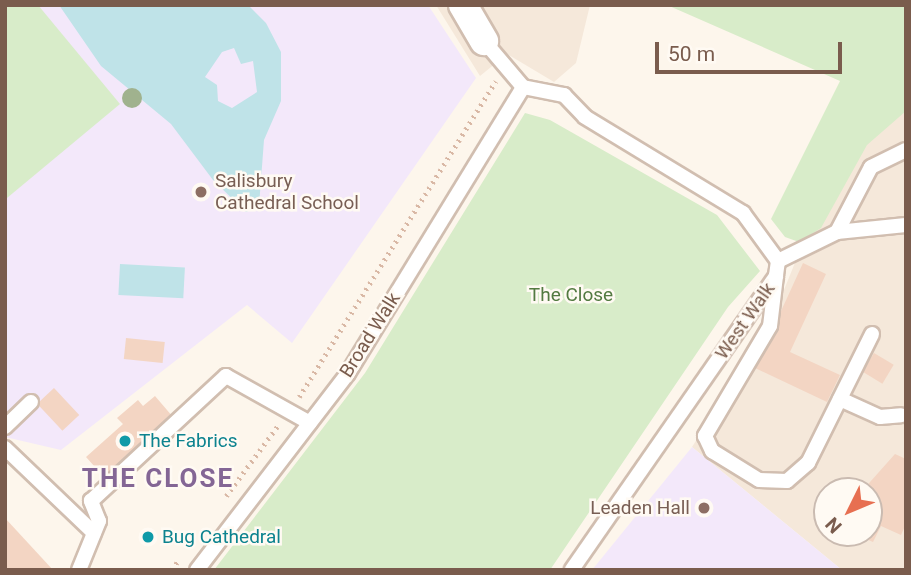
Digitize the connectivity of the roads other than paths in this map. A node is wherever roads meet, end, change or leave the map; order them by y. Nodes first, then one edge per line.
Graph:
1 (463, 5) edge
2 (484, 41) joint
3 (523, 87) junction
4 (906, 150) edge
5 (906, 225) edge
6 (838, 232) junction
7 (778, 261) junction
8 (776, 276) junction
9 (872, 334) dead end
10 (840, 398) junction
11 (31, 402) dead end
12 (901, 415) dead end
13 (310, 423) junction
14 (5, 427) edge
15 (5, 448) edge
16 (94, 533) junction
17 (79, 570) edge
18 (197, 570) edge
19 (572, 570) edge

1 - 2 street
2 - 3 lane
3 - 7 lane, West Walk
3 - 13 lane, Broad Walk
4 - 6 lane
5 - 6 lane
6 - 7 lane
7 - 8 lane, West Walk
8 - 10 lane
8 - 19 lane, West Walk
9 - 10 lane
10 - 12 lane
11 - 14 lane
13 - 16 lane
13 - 18 lane, Broad Walk
15 - 16 lane
16 - 17 lane

